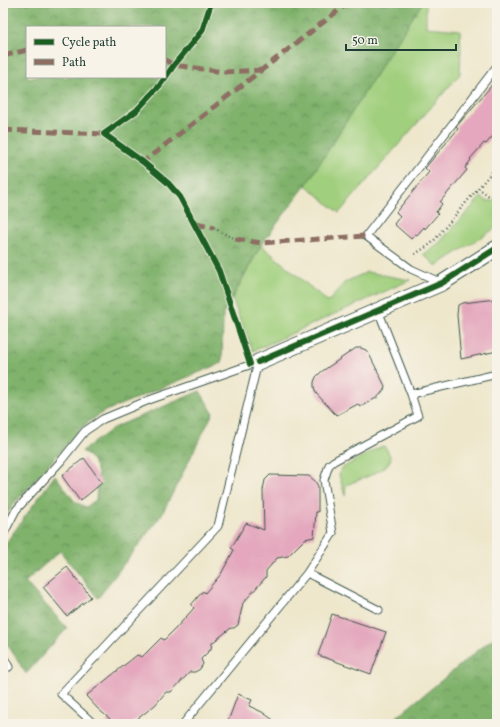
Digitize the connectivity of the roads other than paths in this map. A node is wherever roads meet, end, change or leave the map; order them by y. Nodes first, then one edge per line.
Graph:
1 (497, 66) edge
2 (497, 248) edge
3 (442, 283) junction
4 (378, 310) junction
5 (258, 362) junction
6 (497, 374) edge
7 (411, 394) junction
8 (3, 535) edge
9 (307, 573) junction
10 (379, 610) dead end
11 (3, 656) edge
12 (9, 667) dead end
13 (94, 724) edge
14 (183, 724) edge

1 - 3 lane
2 - 3 street
3 - 4 street
4 - 5 street
4 - 7 lane
5 - 8 lane
5 - 13 lane
6 - 7 lane
7 - 9 lane
9 - 10 lane
9 - 14 lane
11 - 12 lane

